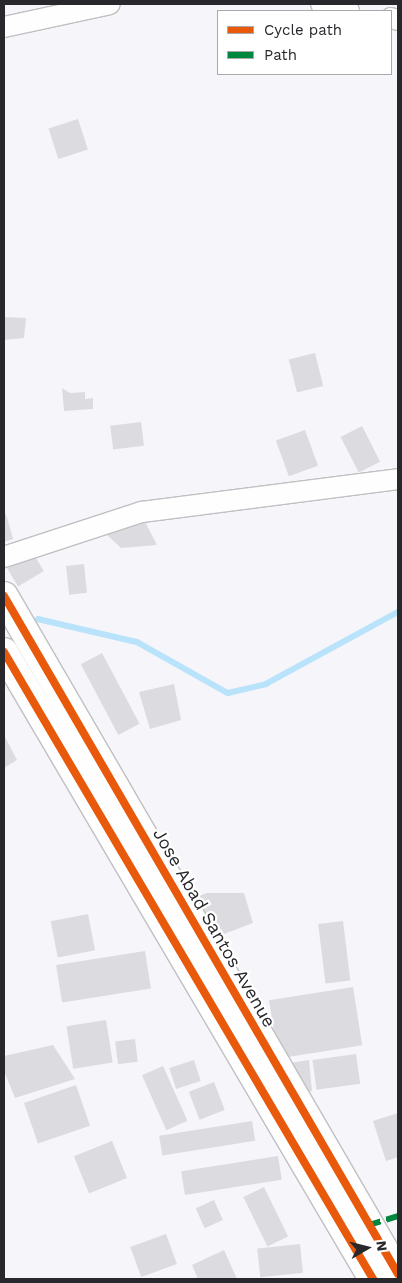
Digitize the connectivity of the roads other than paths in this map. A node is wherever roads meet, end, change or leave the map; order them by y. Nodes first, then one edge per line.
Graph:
1 (110, 4) edge
2 (321, 4) edge
3 (345, 10) edge
4 (4, 27) edge
5 (398, 479) edge
6 (4, 557) edge
7 (4, 596) edge
8 (6, 655) edge
9 (398, 1274) edge
10 (373, 1279) edge

1 - 4 street
2 - 3 street
5 - 6 street
7 - 9 main road, Jose Abad Santos Avenue
8 - 10 main road

